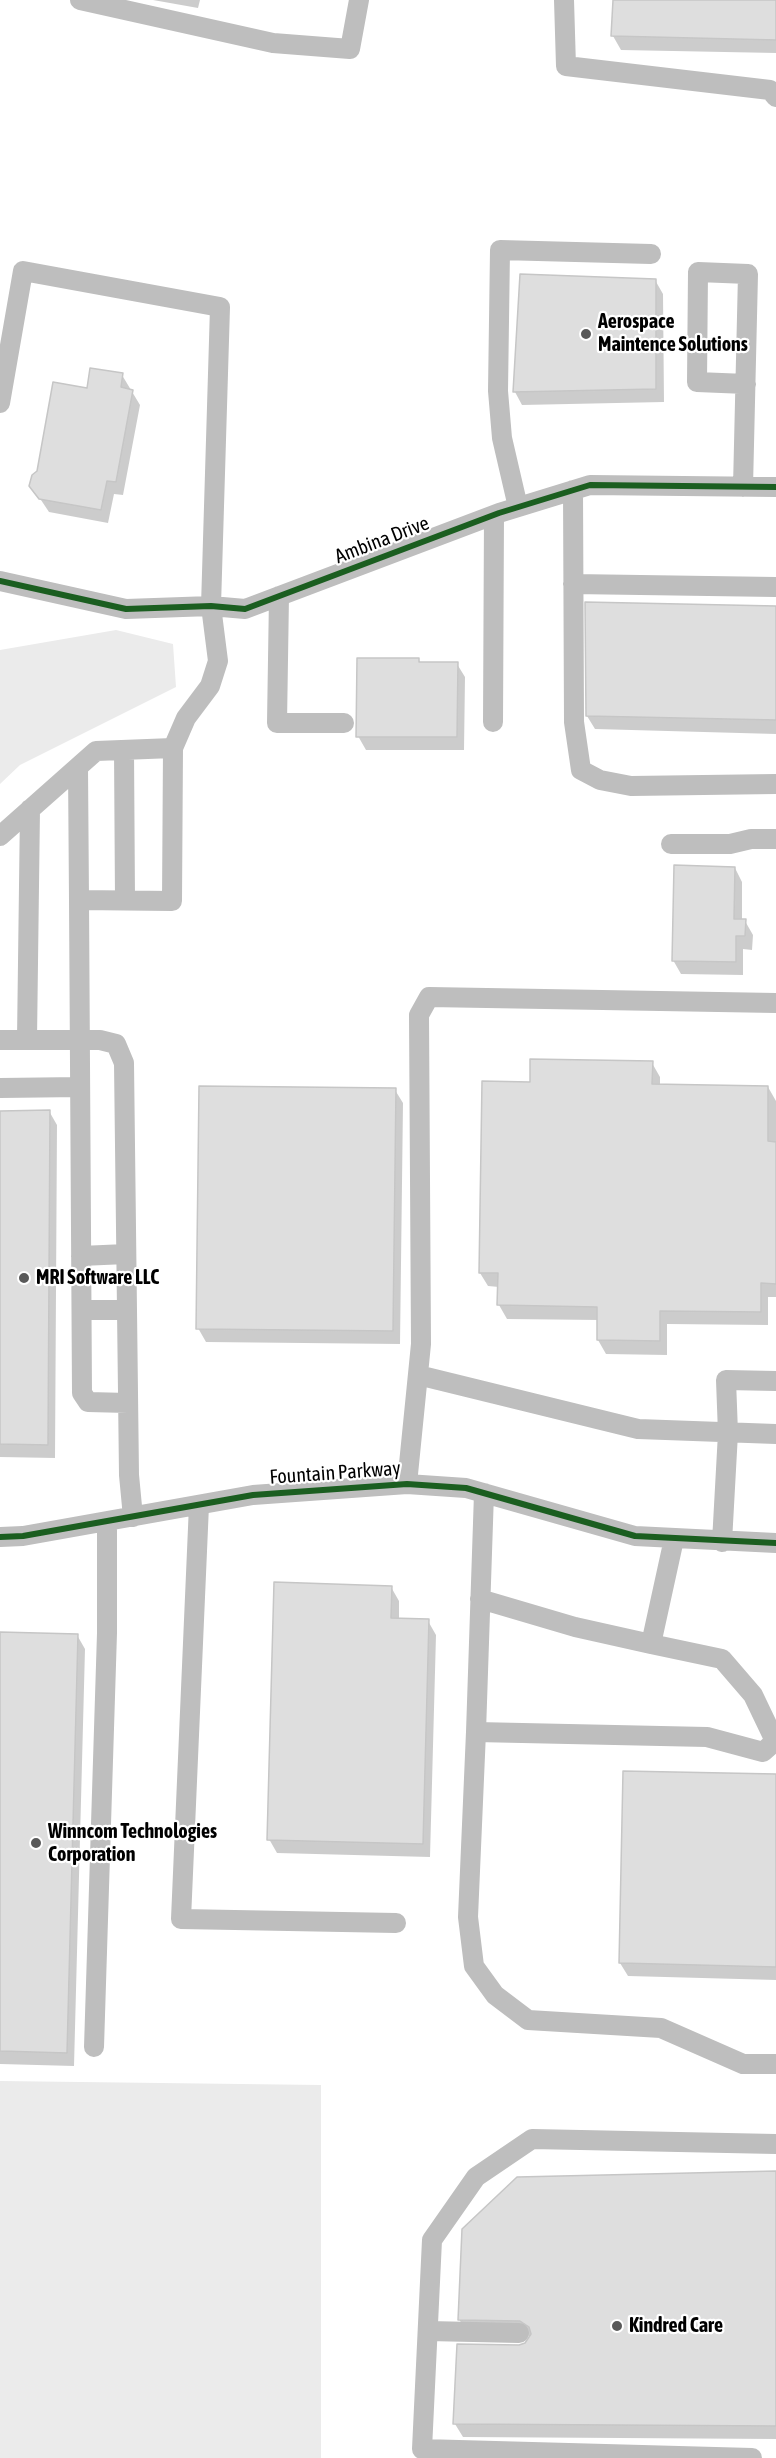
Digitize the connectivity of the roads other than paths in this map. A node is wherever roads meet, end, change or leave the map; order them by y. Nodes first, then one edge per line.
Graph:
1 (80, 0) edge
2 (359, 0) edge
3 (564, 0) edge
4 (776, 97) edge
5 (651, 254) dead end
6 (746, 384) junction
7 (0, 404) edge
8 (743, 487) junction
9 (776, 487) edge
10 (573, 490) junction
11 (518, 507) junction
12 (494, 515) junction
13 (0, 581) edge
14 (573, 584) junction
15 (776, 586) edge
16 (279, 596) junction
17 (211, 606) junction
18 (493, 722) dead end
19 (344, 723) dead end
20 (173, 748) junction
21 (124, 750) junction
22 (78, 767) junction
23 (776, 784) edge
24 (30, 809) junction
25 (0, 836) edge
26 (776, 839) edge
27 (671, 844) dead end
28 (79, 900) junction
29 (125, 900) junction
30 (776, 1003) edge
31 (79, 1039) junction
32 (0, 1040) edge
33 (27, 1040) junction
34 (80, 1087) junction
35 (0, 1088) edge
36 (126, 1254) junction
37 (81, 1256) junction
38 (81, 1310) junction
39 (127, 1310) junction
40 (418, 1375) junction
41 (776, 1381) edge
42 (128, 1402) junction
43 (728, 1433) junction
44 (776, 1434) edge
45 (407, 1484) junction
46 (483, 1493) junction
47 (199, 1505) junction
48 (133, 1517) junction
49 (107, 1521) junction
50 (0, 1537) edge
51 (674, 1539) junction
52 (723, 1542) junction
53 (776, 1543) edge
54 (480, 1599) junction
55 (651, 1644) junction
56 (476, 1732) junction
57 (396, 1923) dead end
58 (94, 2047) dead end
59 (776, 2064) edge
60 (776, 2144) edge
61 (428, 2331) junction
62 (519, 2333) dead end
63 (586, 2456) edge
64 (752, 2458) edge

1 - 2 street
3 - 4 street
5 - 11 street
6 - 6 street
6 - 8 street
7 - 17 street
8 - 9 street, Ambina Drive
8 - 10 street, Ambina Drive
10 - 11 street, Ambina Drive
10 - 14 street
11 - 12 street, Ambina Drive
12 - 16 street, Ambina Drive
12 - 18 street
13 - 17 street, Ambina Drive
14 - 15 street
14 - 23 street
16 - 17 street, Ambina Drive
16 - 19 street
17 - 20 street
20 - 21 street
20 - 29 street
21 - 22 street
21 - 29 street
22 - 24 street
22 - 28 street
24 - 25 street
24 - 33 street
26 - 27 street
28 - 29 street
28 - 31 street
30 - 40 street
31 - 33 street
31 - 34 street
31 - 36 street
32 - 33 street
34 - 35 street
34 - 37 street
36 - 37 street
36 - 39 street
37 - 38 street
38 - 39 street
38 - 42 street
39 - 42 street
40 - 43 street
40 - 45 street
41 - 43 street
42 - 48 street
43 - 44 street
43 - 52 street
45 - 46 street, Fountain Parkway
45 - 47 street, Fountain Parkway
46 - 51 street, Fountain Parkway
46 - 54 street
47 - 48 street, Fountain Parkway
47 - 57 street
48 - 49 street, Fountain Parkway
49 - 50 street, Fountain Parkway
49 - 58 street
51 - 52 street, Fountain Parkway
51 - 55 street
52 - 53 street, Fountain Parkway
54 - 55 street
54 - 56 street
55 - 56 street
56 - 59 street
60 - 61 street
61 - 62 street
61 - 63 street
63 - 64 street

